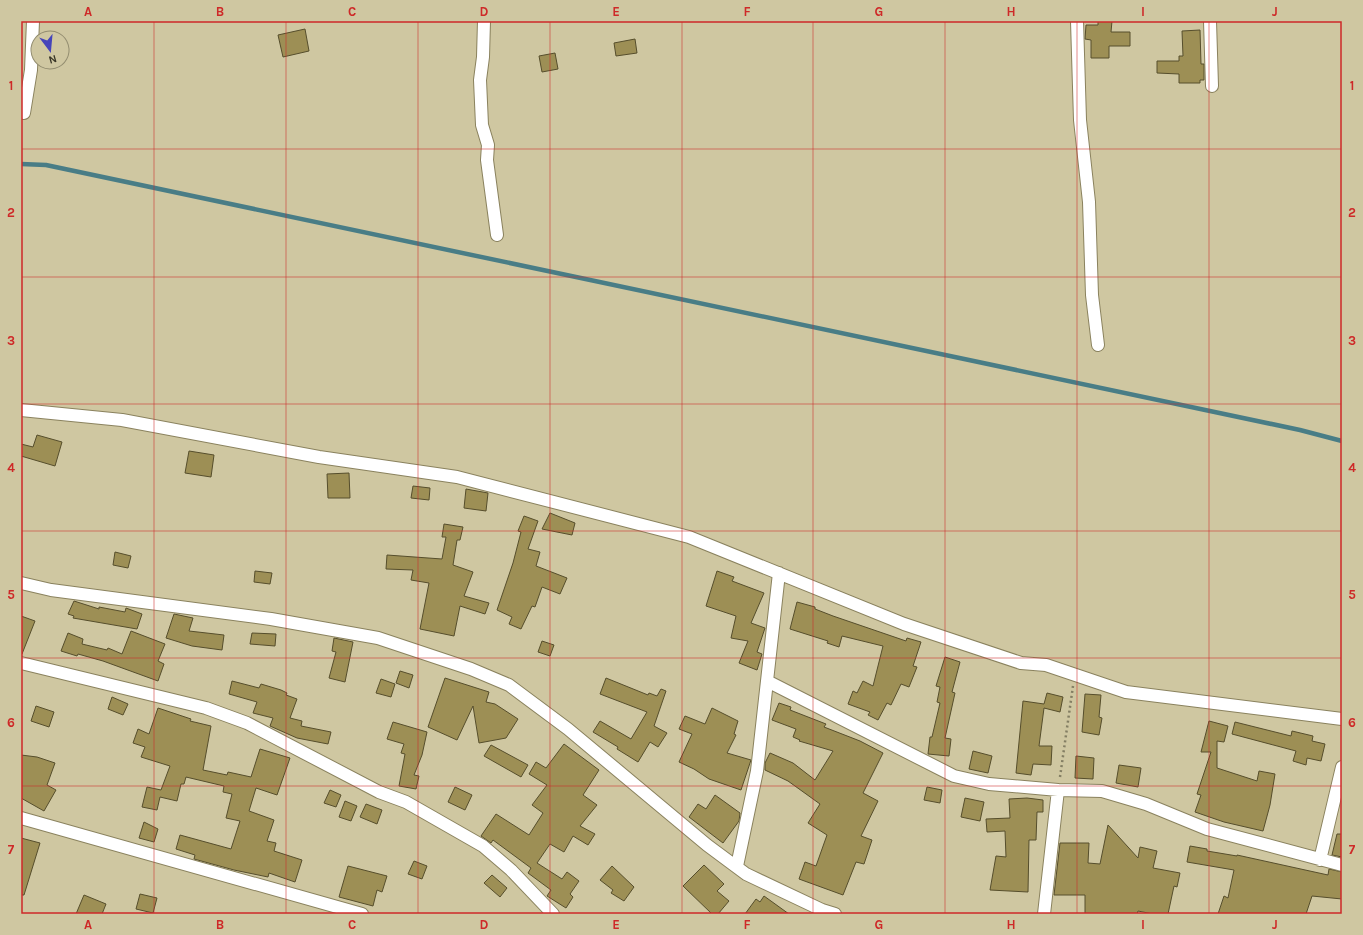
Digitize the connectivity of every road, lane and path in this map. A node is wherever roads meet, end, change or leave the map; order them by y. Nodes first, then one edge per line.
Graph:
1 (33, 21) edge
2 (484, 21) edge
3 (1077, 21) edge
4 (1210, 21) edge
5 (1212, 86) dead end
6 (24, 113) dead end
7 (497, 235) dead end
8 (1098, 345) dead end
9 (21, 410) edge
10 (779, 573) junction
11 (21, 583) edge
12 (21, 663) edge
13 (1075, 674) junction
14 (767, 681) junction
15 (1342, 719) edge
16 (1342, 767) edge
17 (1058, 790) junction
18 (21, 818) edge
19 (1320, 860) junction
20 (1342, 865) edge
21 (737, 866) junction
22 (362, 914) edge
23 (553, 914) edge
24 (835, 914) edge
25 (1044, 914) edge

1 - 6 street
2 - 7 street
3 - 8 street
4 - 5 street
9 - 10 street
10 - 13 street
10 - 14 street
11 - 21 street
12 - 23 street
13 - 15 street
13 - 17 path
14 - 17 street
14 - 21 street
16 - 19 street
17 - 19 street
17 - 25 street
18 - 22 street
19 - 20 street
21 - 24 street

